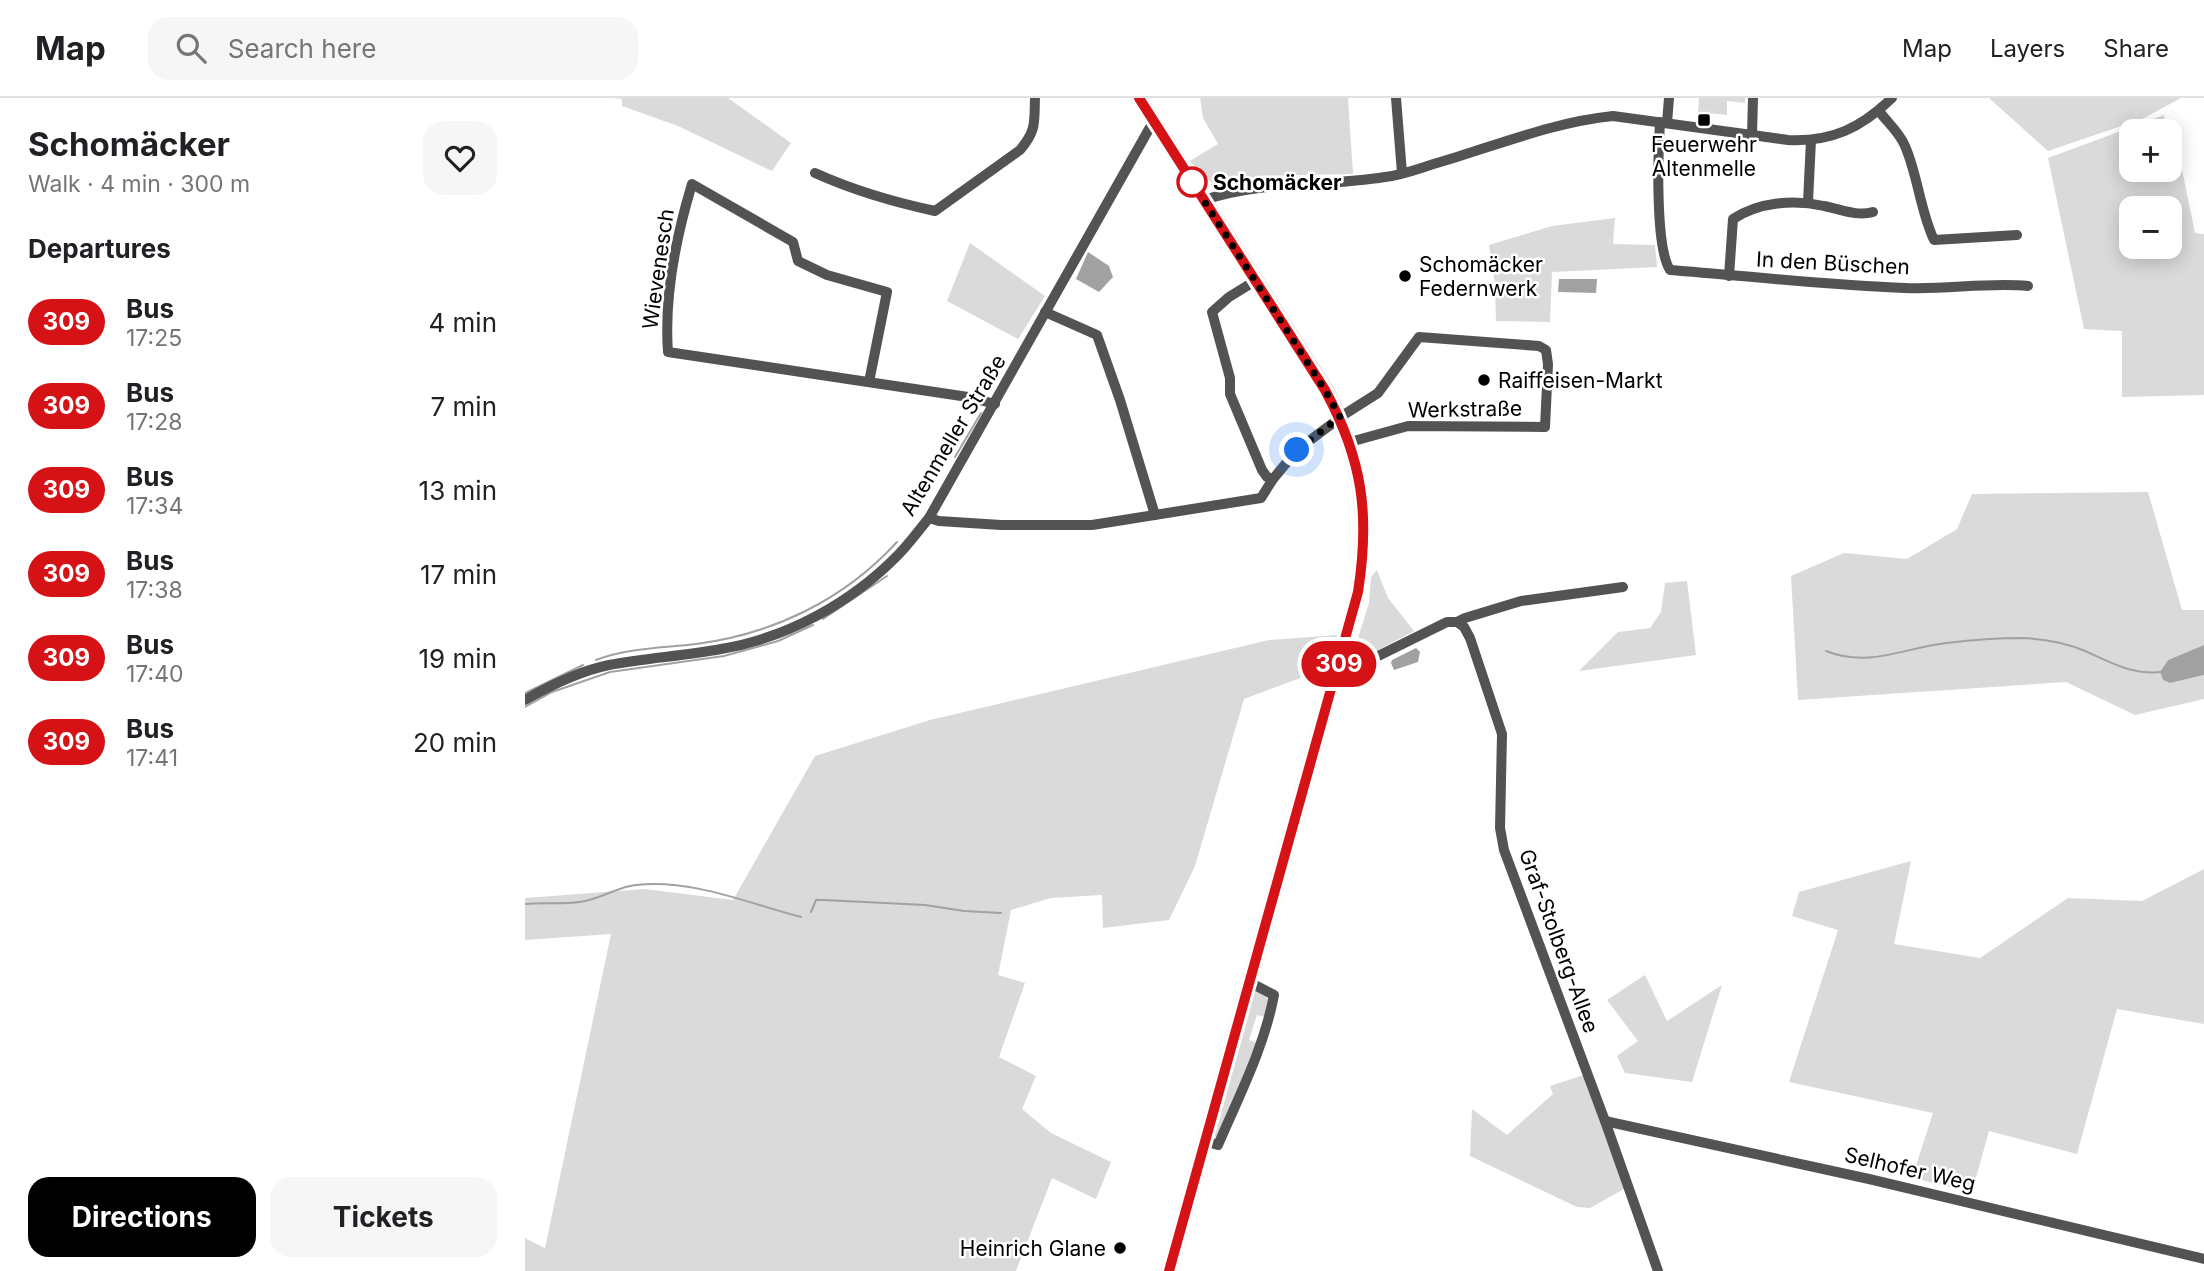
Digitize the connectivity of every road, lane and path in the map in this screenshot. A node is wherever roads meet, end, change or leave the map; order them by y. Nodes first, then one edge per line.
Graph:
1 (1035, 98) edge
2 (1139, 98) edge
3 (1396, 98) edge
4 (1669, 98) edge
5 (1753, 98) edge
6 (1892, 98) edge
7 (1879, 111) junction
8 (1153, 122) junction
9 (1664, 122) junction
10 (1752, 135) junction
11 (1811, 139) junction
12 (815, 173) dead end
13 (1402, 173) junction
14 (1204, 201) junction
15 (1808, 202) junction
16 (1873, 212) dead end
17 (2017, 235) dead end
18 (1729, 276) junction
19 (1255, 281) junction
20 (2028, 286) dead end
21 (1045, 312) junction
22 (869, 382) junction
23 (995, 404) junction
24 (1340, 417) junction
25 (1350, 442) junction
26 (1273, 479) junction
27 (1155, 514) junction
28 (929, 518) junction
29 (1623, 587) dead end
30 (1457, 622) junction
31 (1341, 657) junction
32 (525, 700) edge
33 (1249, 982) junction
34 (1605, 1121) junction
35 (1205, 1142) junction
36 (2204, 1259) edge
37 (1169, 1271) edge
38 (1658, 1271) edge

1 - 12 street
2 - 8 main road
3 - 13 street
4 - 9 street
5 - 10 street
6 - 7 street
7 - 11 street
7 - 17 street
8 - 14 main road
8 - 21 street, Altenmeller Straße
9 - 10 street
9 - 13 street
9 - 18 street
10 - 11 street
11 - 15 street
13 - 14 street
14 - 19 main road
15 - 16 street, In den Büschen
15 - 18 street, In den Büschen
18 - 20 street, In den Büschen
19 - 24 main road
19 - 26 street
21 - 23 street, Altenmeller Straße
21 - 27 street
22 - 22 street, Wievenesch
22 - 23 street, Wievenesch
23 - 28 street, Altenmeller Straße
24 - 25 main road
24 - 25 street, Werkstraße
24 - 26 street
25 - 31 main road
26 - 27 street
27 - 28 street
28 - 32 street, Altenmeller Straße
29 - 30 street
30 - 31 street
30 - 34 street, Graf-Stolberg-Allee
31 - 33 main road
33 - 35 main road
33 - 35 street
34 - 36 street, Selhofer Weg
34 - 38 street, Graf-Stolberg-Allee
35 - 37 main road

